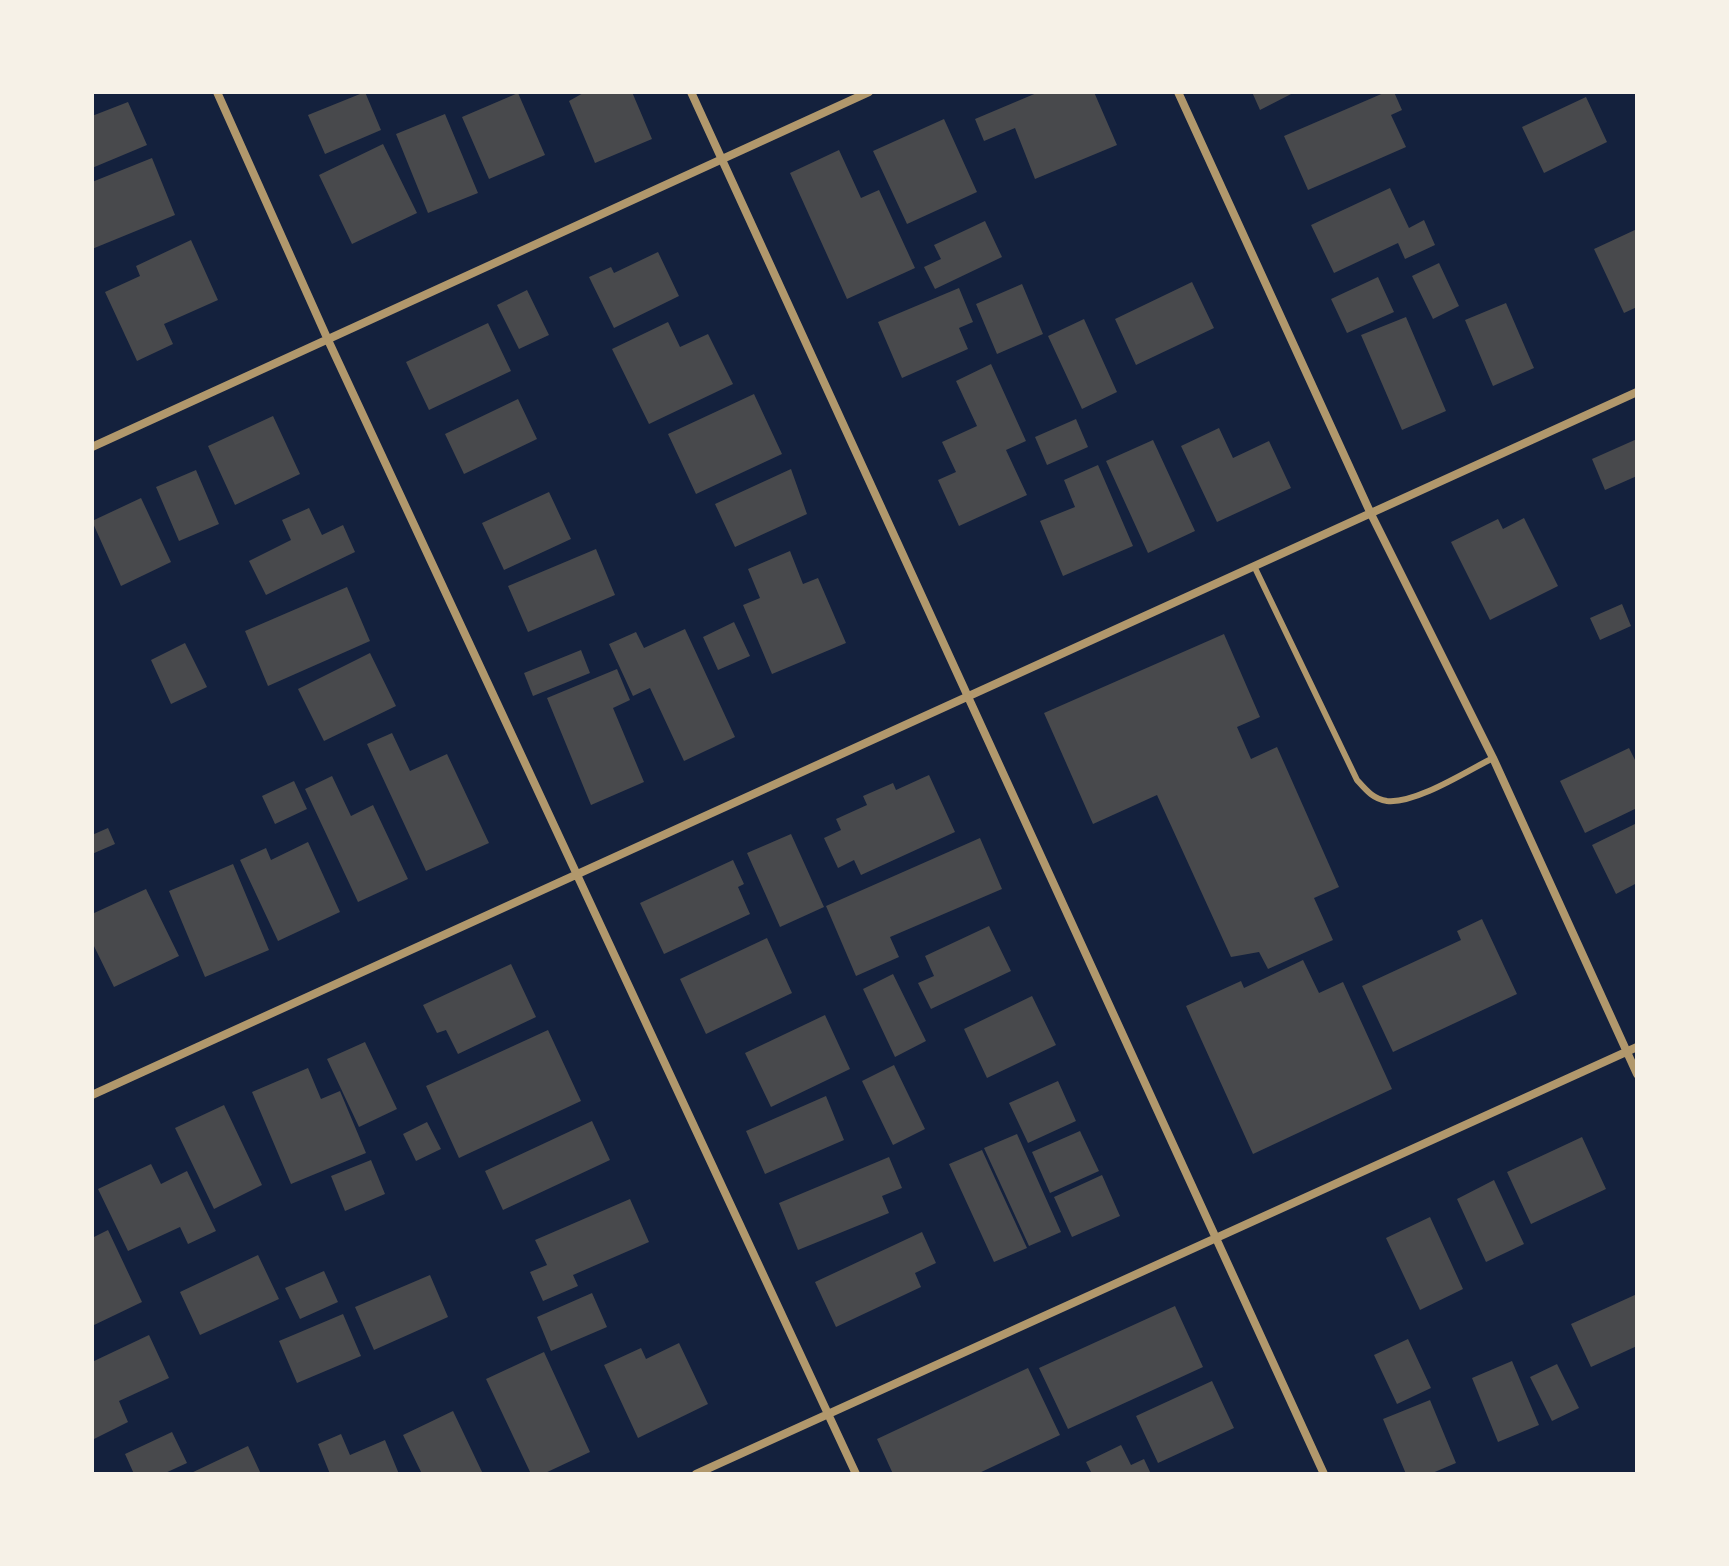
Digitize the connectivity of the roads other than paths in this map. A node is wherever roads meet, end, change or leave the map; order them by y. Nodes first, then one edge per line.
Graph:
1 (217, 92) edge
2 (691, 92) edge
3 (869, 92) edge
4 (1178, 92) edge
5 (722, 159) junction
6 (328, 340) junction
7 (1637, 392) edge
8 (92, 447) edge
9 (1371, 514) junction
10 (1255, 568) junction
11 (967, 698) junction
12 (1493, 758) junction
13 (576, 875) junction
14 (1637, 1047) edge
15 (1627, 1051) junction
16 (1637, 1074) edge
17 (92, 1095) edge
18 (1215, 1235) junction
19 (828, 1413) junction
20 (696, 1474) edge
21 (856, 1474) edge
22 (1324, 1474) edge

1 - 6 street
2 - 5 street
3 - 5 street
4 - 9 street
5 - 6 street
5 - 11 street
6 - 8 street
6 - 13 street
7 - 9 street
9 - 10 street
9 - 12 street
10 - 11 street
10 - 12 lane
11 - 13 street
11 - 18 street
12 - 15 street
13 - 17 street
13 - 19 street
14 - 15 street
15 - 16 street
15 - 18 street
18 - 19 street
18 - 22 street
19 - 20 street
19 - 21 street

